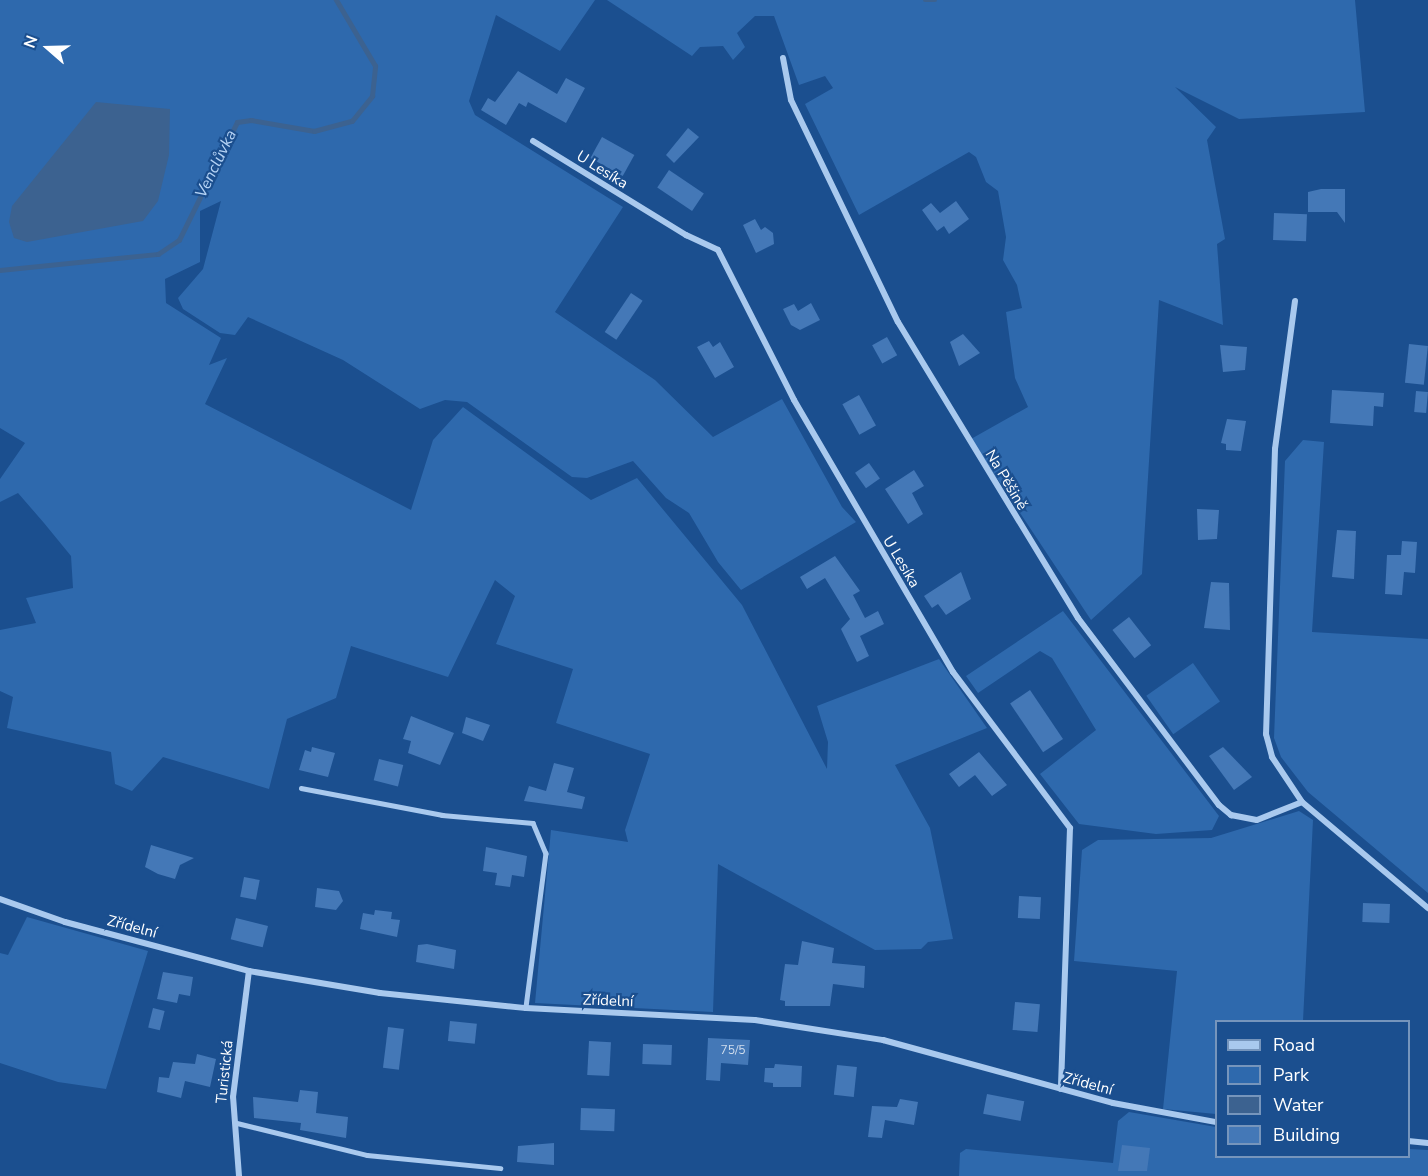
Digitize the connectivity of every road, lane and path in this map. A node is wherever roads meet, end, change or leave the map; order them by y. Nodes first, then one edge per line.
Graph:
1 (783, 58) dead end
2 (533, 141) dead end
3 (1295, 301) dead end
4 (301, 788) dead end
5 (1302, 802) junction
6 (0, 899) edge
7 (1428, 908) edge
8 (249, 971) junction
9 (526, 1008) junction
10 (1061, 1089) junction
11 (1215, 1122) edge
12 (237, 1124) junction
13 (1410, 1141) edge
14 (1428, 1143) edge
15 (500, 1168) dead end
16 (239, 1176) edge

1 - 5 street, Na Pěšině
2 - 10 street, U Lesíka
3 - 5 street
4 - 9 lane
5 - 7 street
6 - 8 street, Zřídelní
8 - 9 street, Zřídelní
8 - 12 street, Turistická
9 - 10 street, Zřídelní
10 - 11 street, Zřídelní
12 - 15 lane
12 - 16 street, Turistická
13 - 14 street

